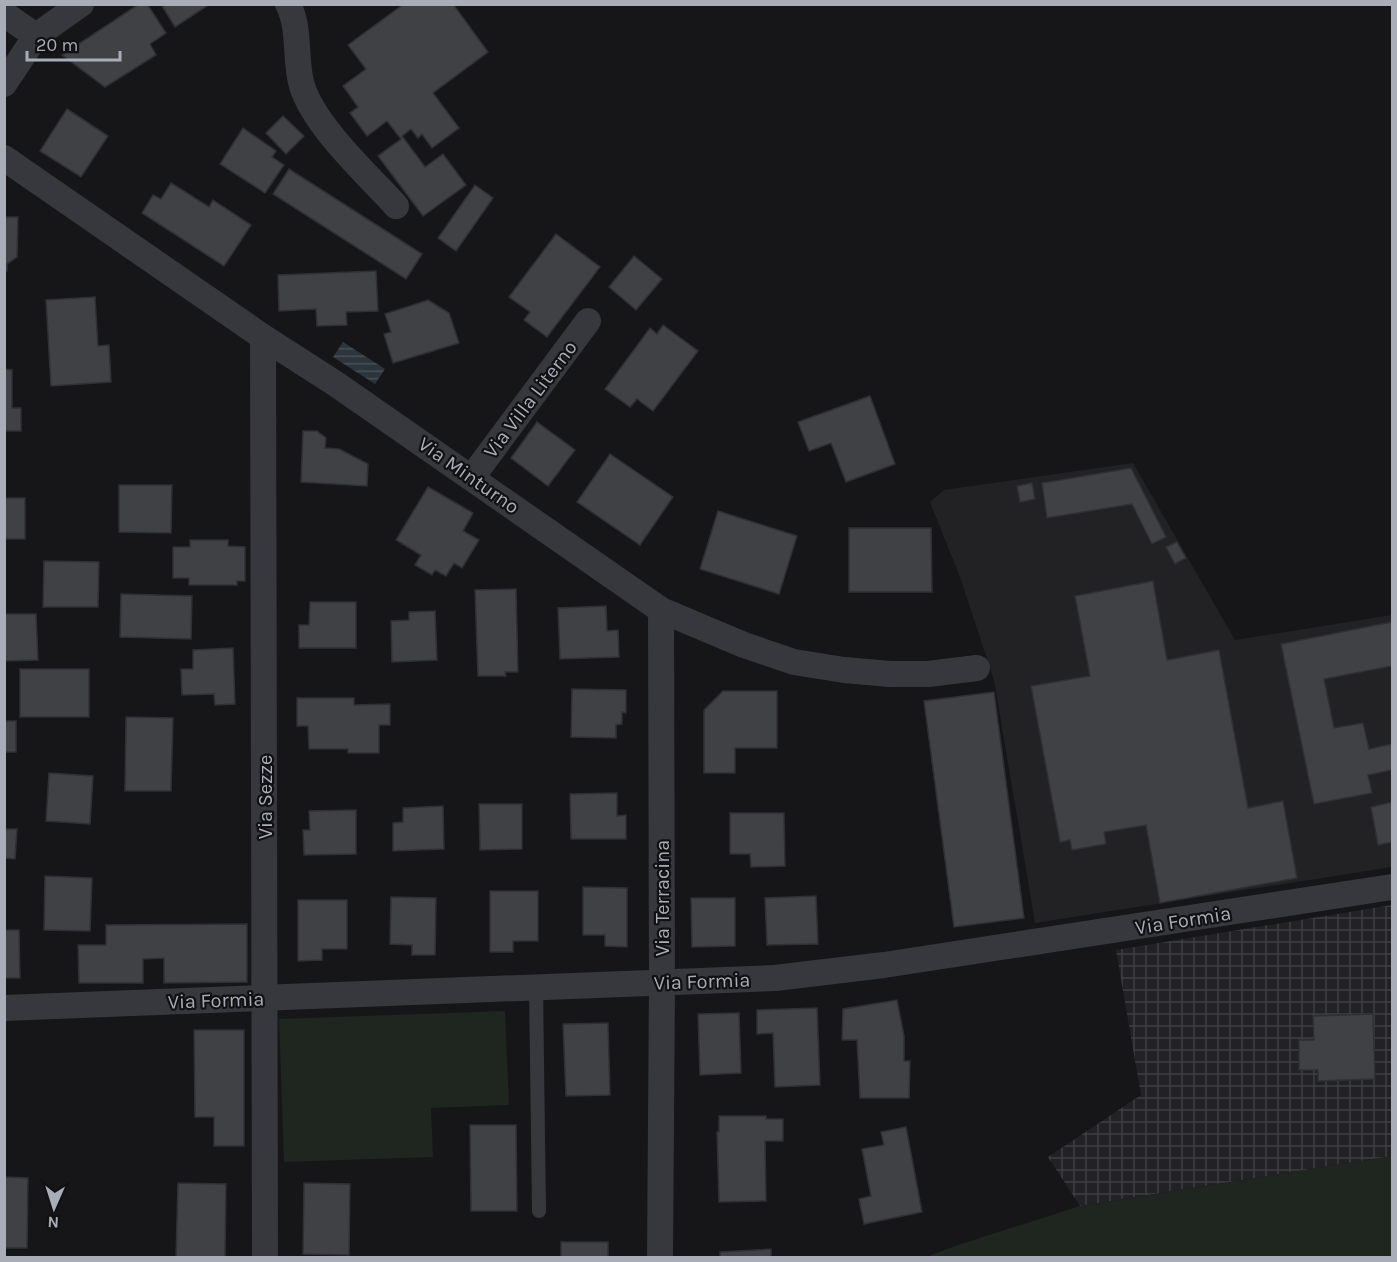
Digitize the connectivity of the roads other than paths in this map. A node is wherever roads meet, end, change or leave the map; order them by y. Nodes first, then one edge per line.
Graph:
1 (81, 4) edge
2 (288, 4) edge
3 (4, 14) edge
4 (36, 36) junction
5 (4, 84) edge
6 (4, 158) edge
7 (396, 206) dead end
8 (588, 321) dead end
9 (263, 337) junction
10 (472, 477) junction
11 (661, 610) junction
12 (977, 668) dead end
13 (1392, 887) edge
14 (662, 983) junction
15 (537, 987) junction
16 (265, 998) junction
17 (4, 1008) edge
18 (539, 1211) dead end
19 (265, 1257) edge
20 (660, 1257) edge

1 - 4 street
2 - 7 street
3 - 4 street
4 - 5 street
6 - 9 street, Via Minturno
8 - 10 street, Via Villa Literno
9 - 10 street, Via Minturno
9 - 16 street, Via Sezze
10 - 11 street, Via Minturno
11 - 12 street, Via Minturno
11 - 14 street, Via Terracina
13 - 14 street, Via Formia
14 - 15 street, Via Formia
14 - 20 street, Via Terracina
15 - 16 street, Via Formia
15 - 18 lane
16 - 17 street, Via Formia
16 - 19 street, Via Sezze

